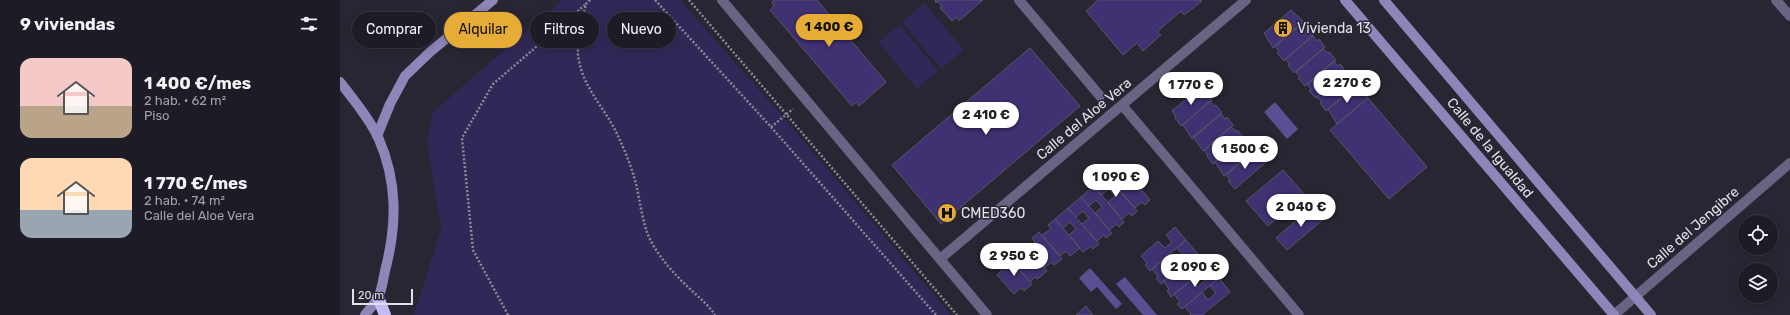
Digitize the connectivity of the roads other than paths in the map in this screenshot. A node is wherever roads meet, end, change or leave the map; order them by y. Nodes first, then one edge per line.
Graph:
1 (493, 0) edge
2 (722, 0) edge
3 (1019, 0) edge
4 (1246, 0) edge
5 (1345, 0) edge
6 (1384, 0) edge
7 (1776, 0) edge
8 (1790, 16) edge
9 (340, 82) edge
10 (1100, 96) dead end
11 (1122, 105) junction
12 (377, 136) junction
13 (1790, 163) edge
14 (940, 259) junction
15 (1636, 296) junction
16 (378, 297) junction
17 (365, 315) edge
18 (385, 315) edge
19 (987, 315) edge
20 (1299, 315) edge
21 (1614, 315) edge
22 (1651, 315) edge

1 - 12 main road
2 - 14 street
3 - 10 street
4 - 11 street, Calle del Aloe Vera
5 - 21 main road, Calle de la Igualdad
6 - 15 main road, Calle de la Igualdad
7 - 8 street
9 - 12 main road
11 - 14 street, Calle del Aloe Vera
11 - 20 street
12 - 16 main road
13 - 15 street, Calle del Jengibre
14 - 19 street
15 - 21 street, Calle del Jengibre
15 - 22 main road, Calle de la Igualdad
16 - 17 main road
16 - 18 highway

